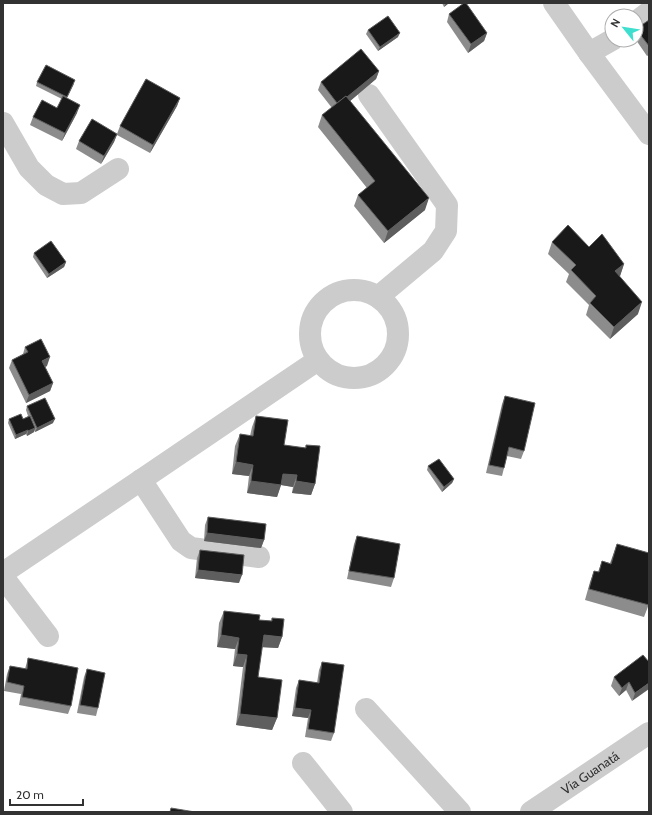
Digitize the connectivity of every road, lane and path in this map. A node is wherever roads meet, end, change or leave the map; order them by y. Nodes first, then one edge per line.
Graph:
1 (554, 3) edge
2 (604, 45) edge
3 (589, 53) junction
4 (369, 95) dead end
5 (3, 123) edge
6 (649, 134) edge
7 (118, 169) dead end
8 (378, 297) junction
9 (318, 360) junction
10 (141, 480) junction
11 (259, 557) dead end
12 (3, 573) edge
13 (3, 577) edge
14 (48, 636) dead end
15 (366, 709) dead end
16 (649, 733) edge
17 (303, 763) dead end
18 (342, 812) edge
19 (460, 812) edge
20 (531, 812) edge

1 - 3 street
2 - 3 street
3 - 6 street
4 - 8 street
5 - 7 street
8 - 9 street
8 - 9 street
9 - 10 street
10 - 11 street
10 - 12 street
13 - 14 street
15 - 19 street
16 - 20 street, Vía Guanatá
17 - 18 street

